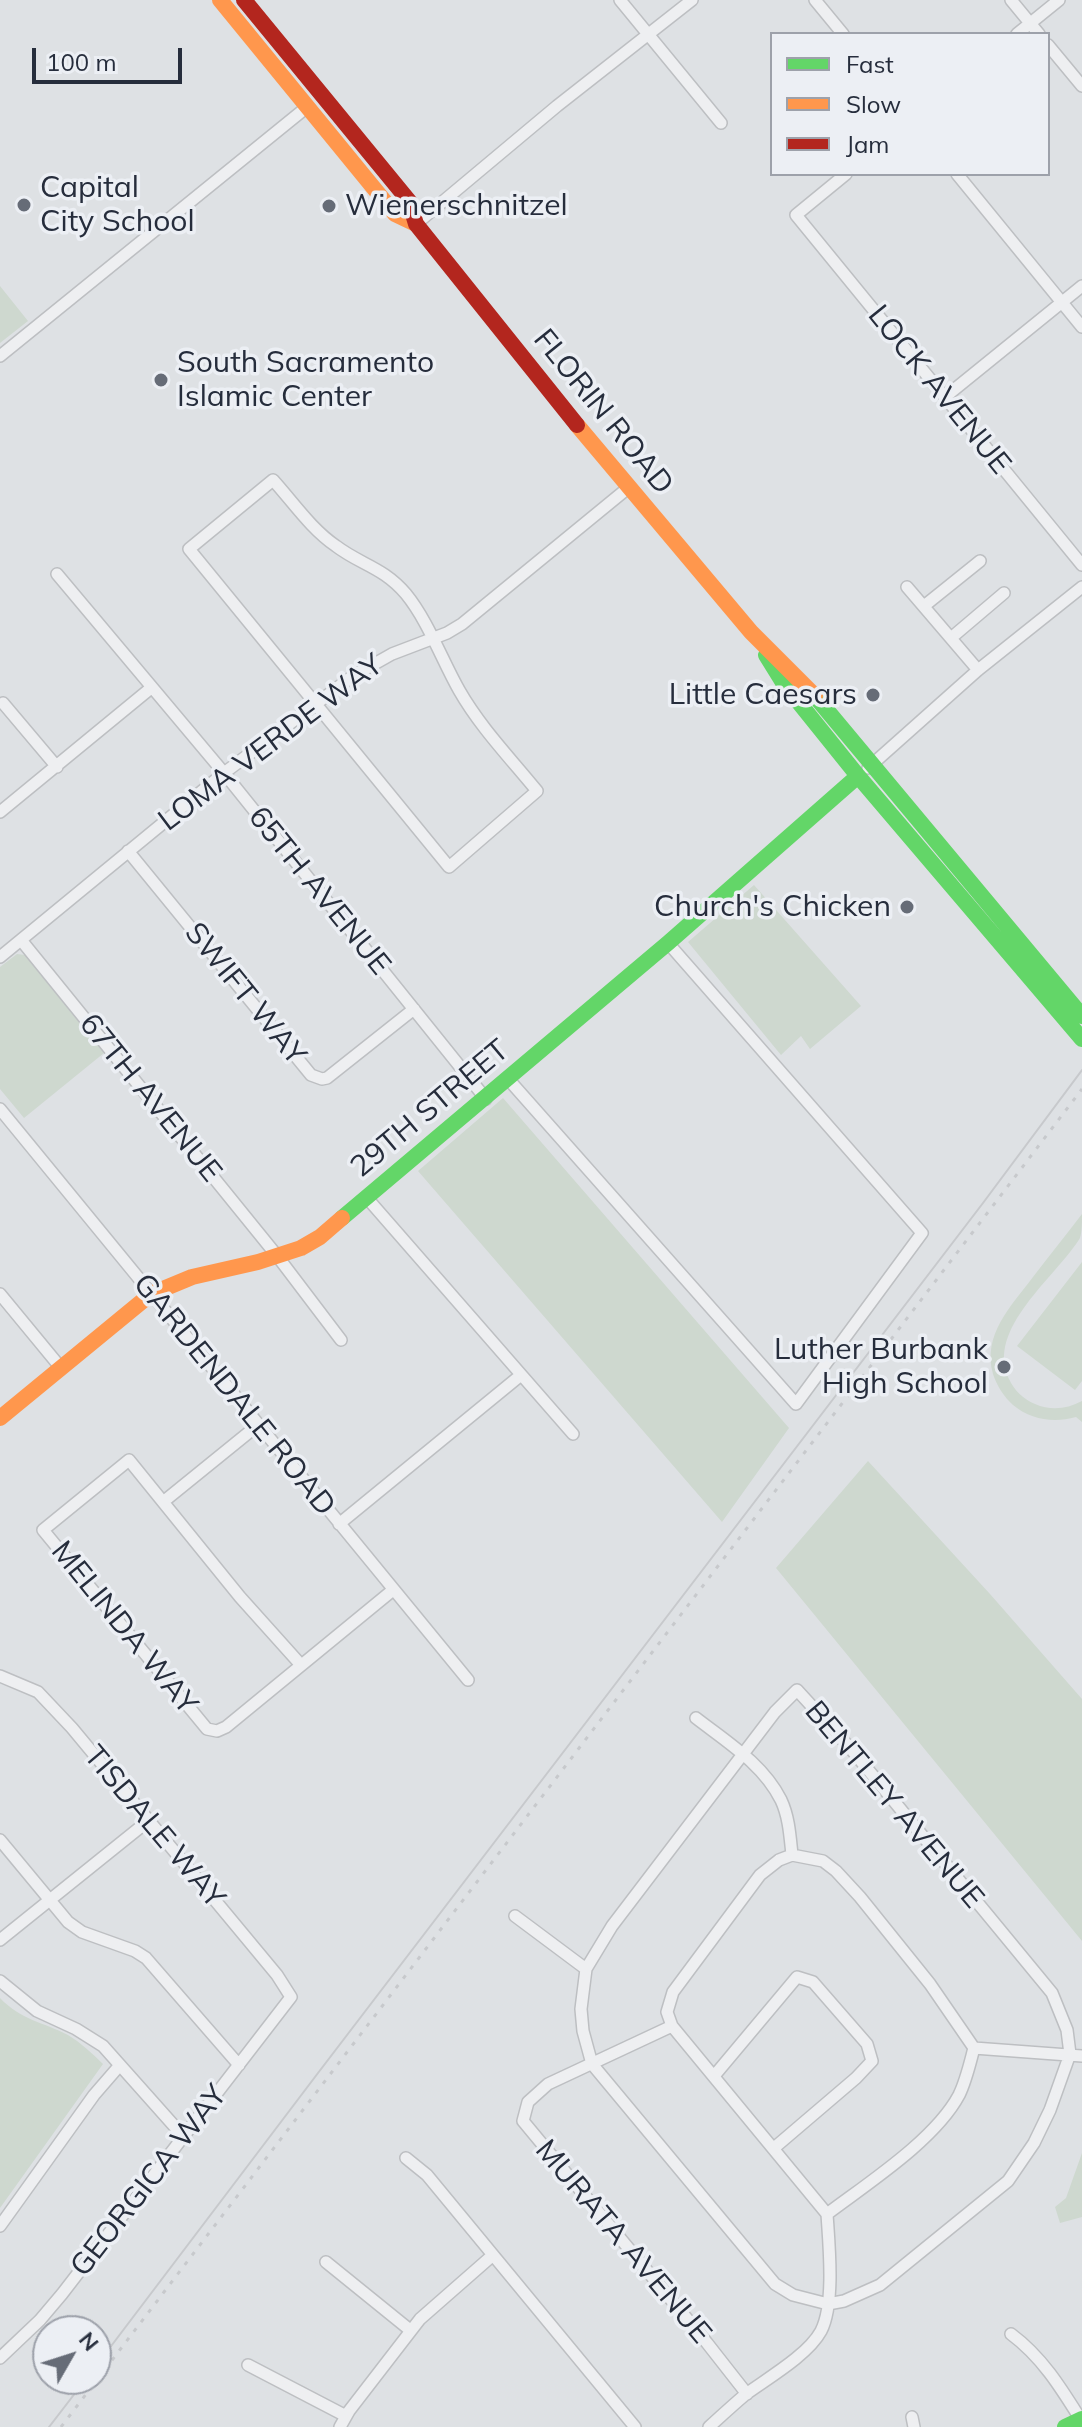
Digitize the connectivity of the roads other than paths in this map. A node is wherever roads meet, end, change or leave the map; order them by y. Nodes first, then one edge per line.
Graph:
1 (220, 0) edge
2 (244, 0) edge
3 (620, 0) edge
4 (692, 0) edge
5 (815, 0) edge
6 (1011, 0) edge
7 (1059, 0) edge
8 (1030, 23) junction
9 (841, 32) edge
10 (1019, 32) edge
11 (1037, 32) edge
12 (649, 35) junction
13 (1050, 47) edge
14 (277, 70) junction
15 (1082, 86) edge
16 (320, 93) junction
17 (307, 107) junction
18 (721, 123) dead end
19 (346, 124) junction
20 (844, 176) edge
21 (959, 176) edge
22 (416, 224) junction
23 (1082, 286) edge
24 (1062, 303) junction
25 (1082, 327) edge
26 (0, 356) edge
27 (945, 397) junction
28 (628, 488) junction
29 (980, 561) dead end
30 (1082, 565) edge
31 (57, 574) dead end
32 (907, 587) dead end
33 (1082, 587) edge
34 (1004, 593) dead end
35 (924, 606) junction
36 (951, 638) junction
37 (431, 639) junction
38 (978, 670) junction
39 (151, 688) junction
40 (3, 703) dead end
41 (316, 705) junction
42 (57, 767) junction
43 (864, 770) junction
44 (224, 773) junction
45 (0, 812) edge
46 (128, 851) junction
47 (21, 940) junction
48 (668, 943) junction
49 (0, 957) edge
50 (414, 1009) junction
51 (1082, 1016) edge
52 (1082, 1039) edge
53 (509, 1080) junction
54 (486, 1099) junction
55 (0, 1109) edge
56 (367, 1198) junction
57 (278, 1257) junction
58 (0, 1294) edge
59 (151, 1294) junction
60 (341, 1340) dead end
61 (61, 1368) junction
62 (521, 1375) junction
63 (0, 1418) edge
64 (258, 1425) junction
65 (573, 1434) dead end
66 (163, 1502) junction
67 (339, 1524) junction
68 (393, 1590) junction
69 (301, 1665) junction
70 (0, 1676) edge
71 (468, 1680) dead end
72 (696, 1718) dead end
73 (745, 1755) junction
74 (148, 1821) junction
75 (0, 1840) edge
76 (792, 1855) junction
77 (50, 1901) junction
78 (515, 1916) dead end
79 (0, 1940) edge
80 (586, 1969) junction
81 (0, 1981) edge
82 (291, 1997) joint
83 (672, 2026) junction
84 (974, 2048) junction
85 (1076, 2055) edge
86 (592, 2064) junction
87 (120, 2065) junction
88 (239, 2065) junction
89 (714, 2076) junction
90 (184, 2137) junction
91 (774, 2148) junction
92 (406, 2158) dead end
93 (827, 2214) junction
94 (0, 2226) edge
95 (493, 2255) junction
96 (326, 2262) dead end
97 (828, 2304) junction
98 (410, 2330) junction
99 (1011, 2334) dead end
100 (0, 2358) edge
101 (248, 2365) dead end
102 (747, 2394) junction
103 (1082, 2420) edge
104 (343, 2422) edge
105 (635, 2427) edge
106 (709, 2427) edge
107 (1065, 2427) edge

1 - 14 main road, FLORIN ROAD
2 - 16 main road, FLORIN ROAD
3 - 12 street
4 - 12 street
5 - 9 street
6 - 8 street
7 - 8 street
8 - 10 street
8 - 11 street
12 - 18 street
12 - 22 street
13 - 15 street
14 - 16 main road
14 - 17 main road, FLORIN ROAD
16 - 19 main road, FLORIN ROAD
17 - 19 main road
17 - 22 main road, FLORIN ROAD
17 - 26 street
19 - 22 main road, FLORIN ROAD
20 - 27 street, LOCK AVENUE
21 - 24 street
22 - 28 main road, FLORIN ROAD
23 - 24 street
24 - 25 street
24 - 27 street
27 - 30 street, LOCK AVENUE
28 - 37 street, LOMA VERDE WAY
28 - 43 main road, FLORIN ROAD
29 - 35 street
31 - 39 street, 65TH AVENUE
32 - 35 street
33 - 38 street
34 - 36 street
35 - 36 street
36 - 38 street
37 - 41 street, LOMA VERDE WAY
37 - 41 street
37 - 41 street
38 - 43 street
39 - 42 street
39 - 44 street, 65TH AVENUE
40 - 42 street
41 - 44 street, LOMA VERDE WAY
42 - 45 street
43 - 48 main road, 29TH STREET
43 - 51 main road, FLORIN ROAD
43 - 52 main road, FLORIN ROAD
44 - 46 street, LOMA VERDE WAY
44 - 50 street, 65TH AVENUE
46 - 47 street, LOMA VERDE WAY
46 - 50 street, SWIFT WAY
47 - 49 street, LOMA VERDE WAY
47 - 57 street, 67TH AVENUE
48 - 53 main road, 29TH STREET
48 - 53 street
50 - 54 street, 65TH AVENUE
53 - 54 main road, 29TH STREET
54 - 56 main road, 29TH STREET
55 - 59 street, GARDENDALE ROAD
56 - 57 main road, 29TH STREET
56 - 62 street
57 - 59 main road, 29TH STREET
57 - 60 street, 67TH AVENUE
58 - 61 street
59 - 61 main road, 29TH STREET
59 - 64 street, GARDENDALE ROAD
61 - 63 main road, 29TH STREET
62 - 65 street
62 - 67 street
64 - 66 street
64 - 67 street, GARDENDALE ROAD
66 - 69 street
66 - 69 street, MELINDA WAY
67 - 68 street, GARDENDALE ROAD
68 - 69 street, MELINDA WAY
68 - 71 street, GARDENDALE ROAD
70 - 74 street, TISDALE WAY
72 - 73 street
73 - 76 street
73 - 80 street, BENTLEY AVENUE
73 - 85 street, BENTLEY AVENUE
74 - 77 street
74 - 82 street, TISDALE WAY
75 - 77 street
76 - 83 street
76 - 84 street
77 - 79 street
77 - 88 street
78 - 80 street
80 - 86 street, BENTLEY AVENUE
81 - 87 street
82 - 88 street, GEORGICA WAY
83 - 86 street, MURATA AVENUE
83 - 89 street
84 - 85 street
84 - 93 street
85 - 97 street
86 - 97 street
86 - 102 street, MURATA AVENUE
87 - 90 street
87 - 94 street
88 - 90 street, GEORGICA WAY
89 - 91 street
89 - 91 street
90 - 100 street, GEORGICA WAY
91 - 93 street
92 - 95 street
93 - 97 street
95 - 98 street
95 - 105 street
96 - 98 street
97 - 102 street
98 - 104 street
99 - 103 street
101 - 104 street
102 - 106 street
103 - 107 main road

